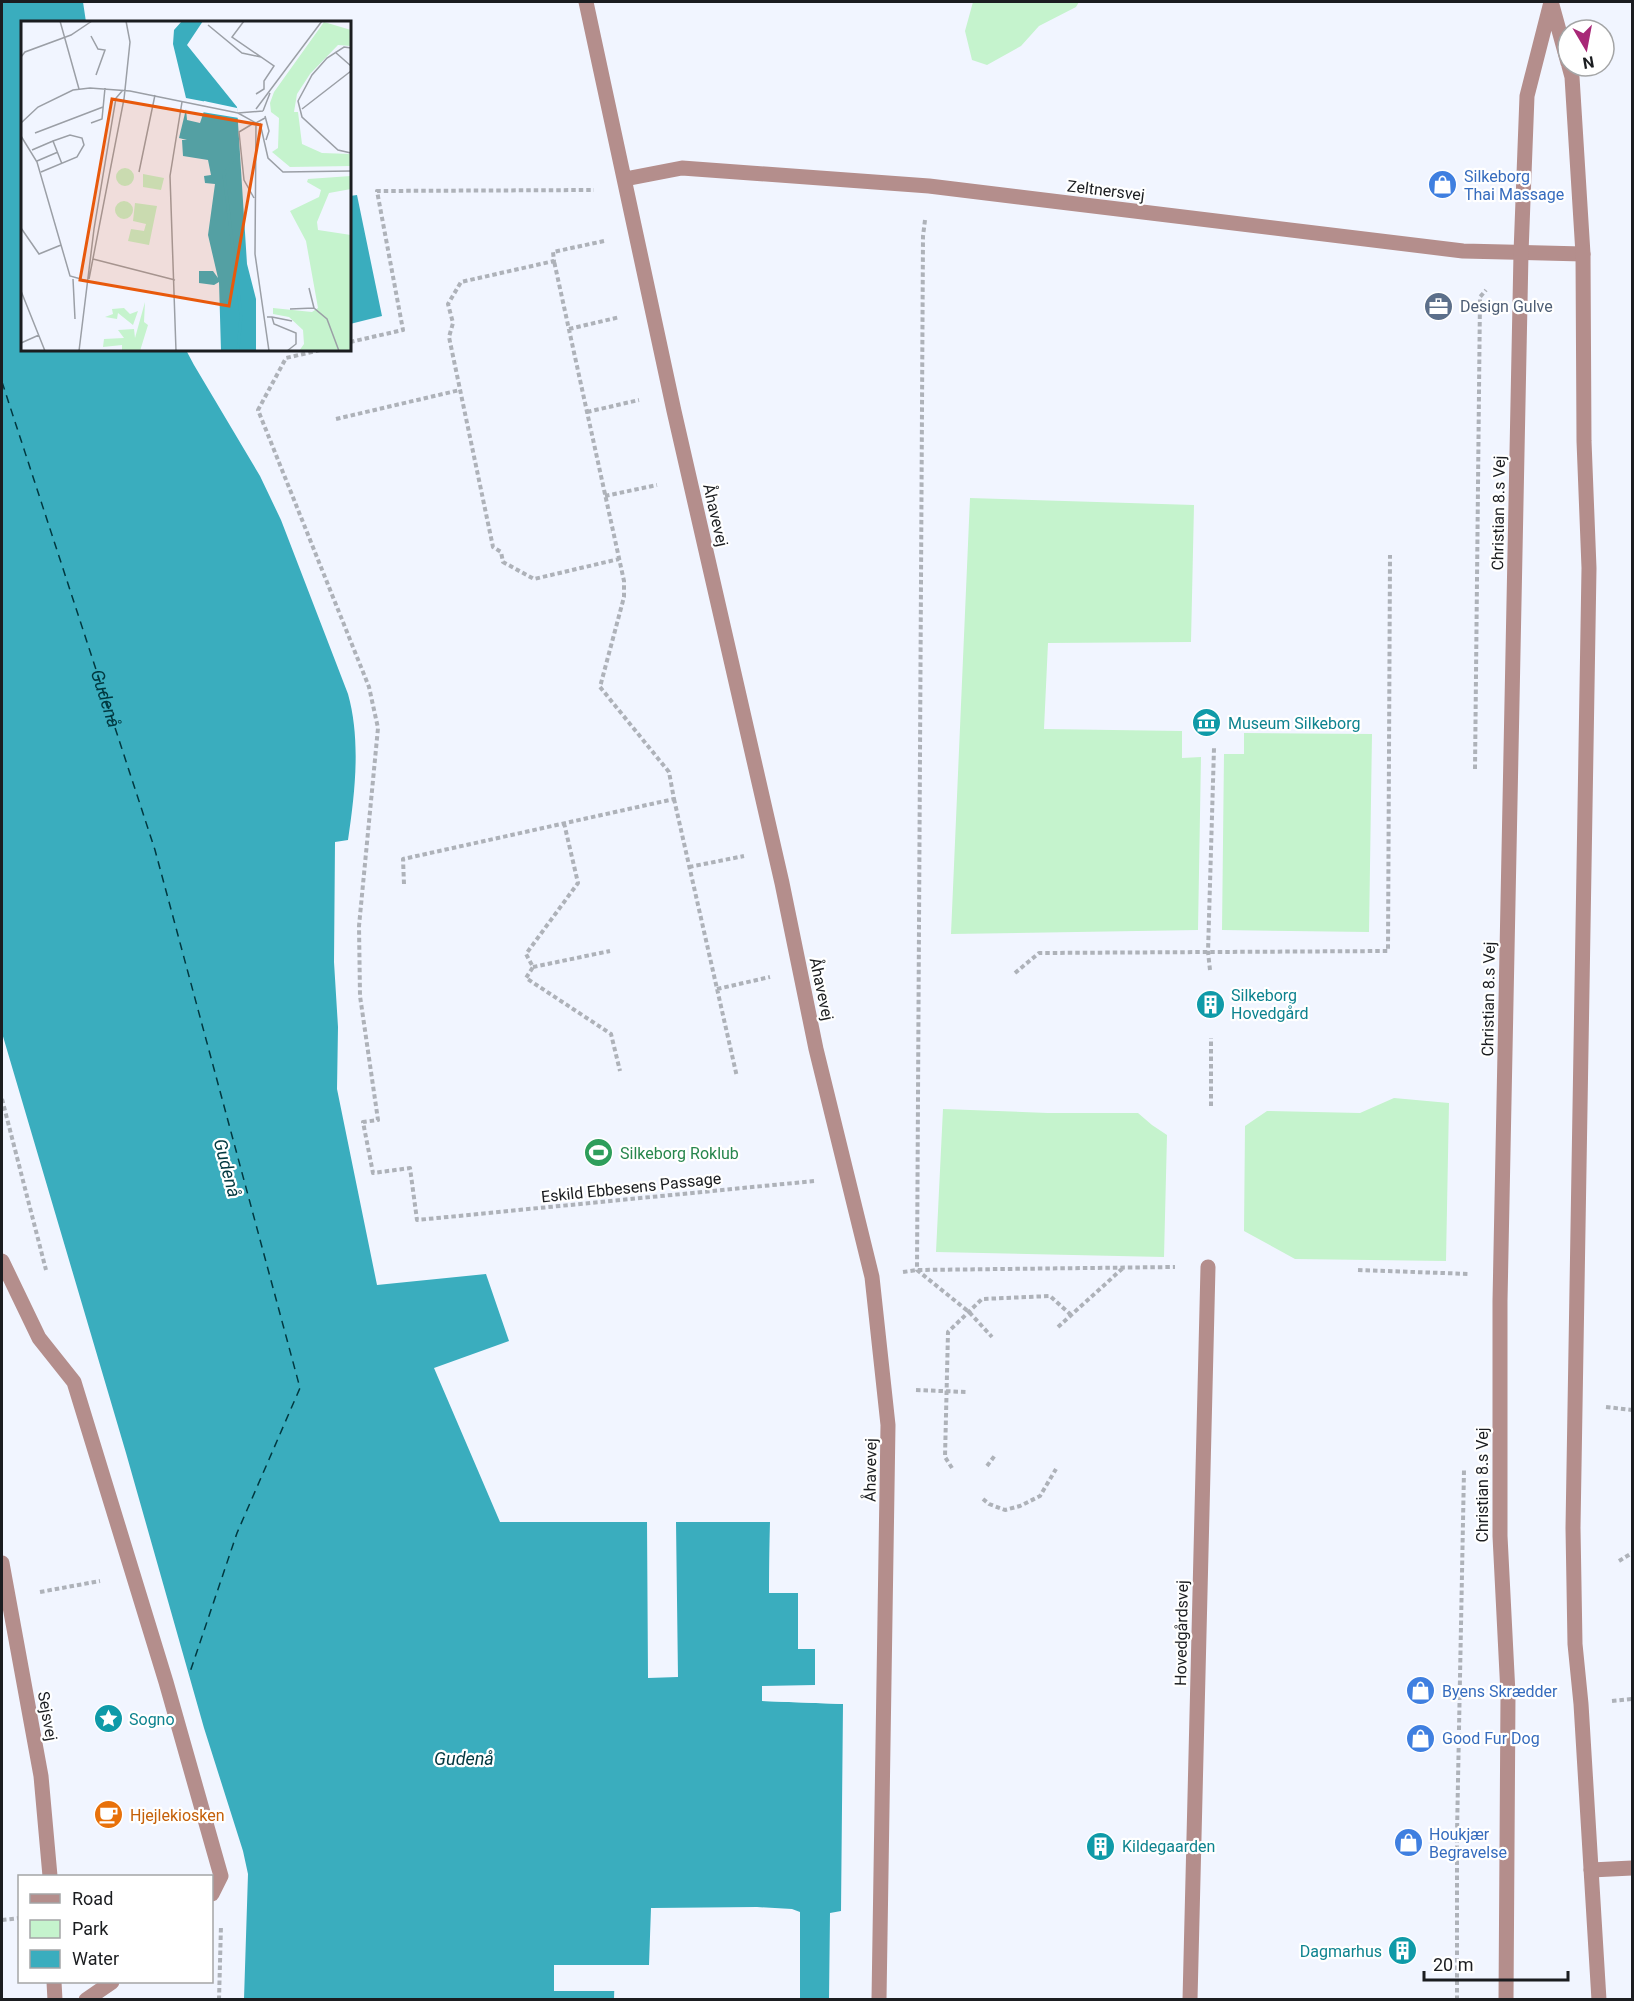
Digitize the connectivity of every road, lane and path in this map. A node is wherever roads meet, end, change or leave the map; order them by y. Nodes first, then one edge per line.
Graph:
1 (586, 2) edge
2 (1554, 2) edge
3 (1558, 18) edge
4 (1572, 78) edge
5 (626, 185) junction
6 (929, 186) junction
7 (637, 233) junction
8 (1521, 253) junction
9 (1583, 254) junction
10 (554, 261) junction
11 (653, 310) junction
12 (568, 329) junction
13 (351, 342) edge
14 (316, 351) edge
15 (460, 390) junction
16 (671, 393) junction
17 (587, 412) junction
18 (336, 419) dead end
19 (690, 478) junction
20 (605, 496) junction
21 (1390, 555) dead end
22 (619, 559) junction
23 (1214, 748) dead end
24 (674, 799) junction
25 (564, 824) junction
26 (774, 850) junction
27 (689, 867) junction
28 (404, 884) dead end
29 (610, 951) dead end
30 (1208, 952) junction
31 (533, 967) junction
32 (1210, 970) dead end
33 (800, 971) junction
34 (1015, 973) dead end
35 (717, 989) junction
36 (1212, 1038) dead end
37 (620, 1071) dead end
38 (737, 1077) dead end
39 (2, 1099) edge
40 (1211, 1106) dead end
41 (847, 1178) junction
42 (2, 1261) edge
43 (1208, 1267) joint
44 (1124, 1268) junction
45 (917, 1270) junction
46 (1358, 1270) dead end
47 (1500, 1273) junction
48 (872, 1276) junction
49 (48, 1281) dead end
50 (969, 1312) junction
51 (1071, 1315) junction
52 (1058, 1327) dead end
53 (992, 1337) dead end
54 (885, 1389) junction
55 (947, 1392) junction
56 (967, 1392) dead end
57 (996, 1454) dead end
58 (987, 1466) dead end
59 (952, 1467) dead end
60 (1056, 1469) dead end
61 (983, 1499) dead end
62 (1632, 1553) edge
63 (1619, 1561) dead end
64 (2, 1563) edge
65 (1632, 1868) edge
66 (1591, 1870) junction
67 (50, 1875) edge
68 (221, 1876) junction
69 (213, 1892) edge
70 (18, 1918) edge
71 (2, 1920) edge
72 (54, 1983) edge
73 (111, 1983) edge
74 (55, 2000) edge
75 (86, 2000) edge
76 (219, 2000) edge
77 (879, 2000) edge
78 (1190, 2000) edge
79 (1506, 2000) edge
80 (1599, 2000) edge

1 - 5 street, Åhavevej
2 - 3 street, Christian 8.s Vej
2 - 8 street, Christian 8.s Vej
4 - 9 street, Christian 8.s Vej
5 - 6 street, Zeltnersvej
5 - 7 street, Åhavevej
5 - 13 path
6 - 8 street, Zeltnersvej
6 - 45 path
7 - 10 path
7 - 11 street, Åhavevej
8 - 9 street, Zeltnersvej
8 - 47 street, Christian 8.s Vej
9 - 66 street, Christian 8.s Vej
10 - 12 path
10 - 15 path
11 - 12 path
11 - 16 street, Åhavevej
12 - 17 path
14 - 41 path, Eskild Ebbesens Passage
15 - 18 path
15 - 22 path
16 - 17 path
16 - 19 street, Åhavevej
17 - 20 path
19 - 20 path
19 - 26 street, Åhavevej
20 - 22 path
21 - 30 path
22 - 24 path
23 - 30 path
24 - 25 path
24 - 27 path
25 - 28 path
25 - 31 path
26 - 27 path
26 - 33 street, Åhavevej
27 - 35 path
29 - 31 path
30 - 32 path
30 - 34 path
31 - 37 path
33 - 35 path
33 - 41 street, Åhavevej
35 - 38 path
36 - 40 path
39 - 49 path
41 - 48 street, Åhavevej
42 - 68 street
43 - 44 path
43 - 78 street, Hovedgårdsvej
44 - 45 path
44 - 51 path
45 - 48 path
45 - 50 path
46 - 47 path
47 - 79 street, Christian 8.s Vej
48 - 54 street, Åhavevej
50 - 51 path
50 - 53 path
50 - 55 path
51 - 52 path
54 - 55 path
54 - 77 street, Åhavevej
55 - 56 path
55 - 59 path
57 - 58 path
60 - 61 path
62 - 63 path
64 - 67 street, Sejsvej
65 - 66 street
66 - 80 street, Christian 8.s Vej
68 - 69 street
68 - 76 path
70 - 71 path
72 - 74 street
73 - 75 street

